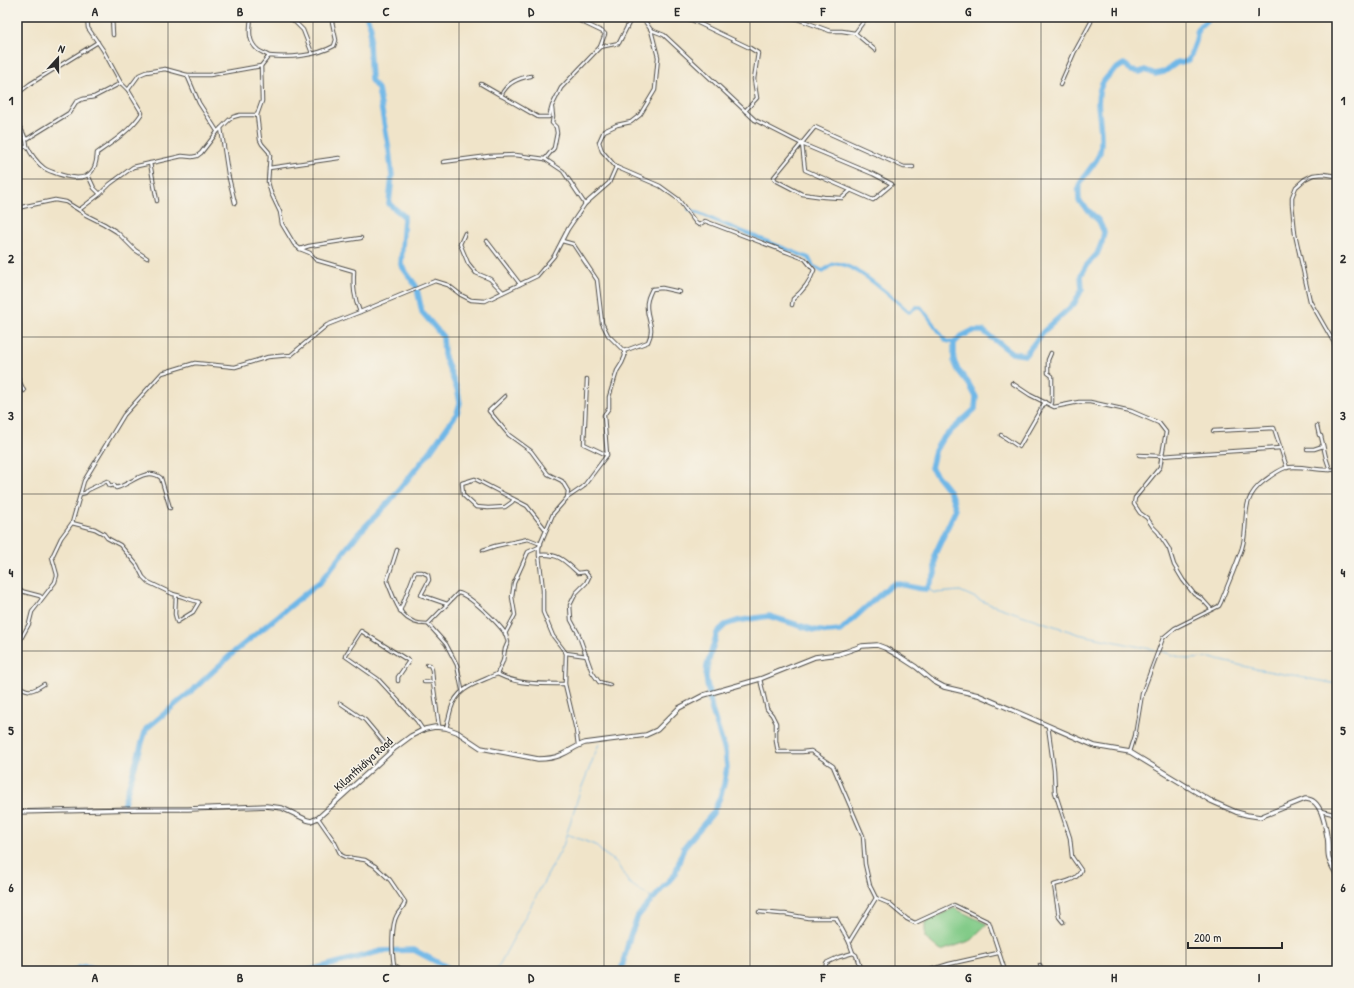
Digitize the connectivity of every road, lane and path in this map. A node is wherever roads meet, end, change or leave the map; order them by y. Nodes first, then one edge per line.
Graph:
1 (86, 17) edge
2 (112, 17) edge
3 (251, 17) edge
4 (290, 17) edge
5 (331, 17) edge
6 (579, 17) edge
7 (632, 17) edge
8 (642, 17) edge
9 (682, 17) edge
10 (792, 17) edge
11 (867, 17) edge
12 (1091, 17) edge
13 (651, 30) junction
14 (855, 33) junction
15 (113, 35) dead end
16 (98, 42) junction
17 (600, 47) junction
18 (875, 50) dead end
19 (312, 53) junction
20 (269, 56) junction
21 (261, 66) junction
22 (187, 75) junction
23 (531, 76) dead end
24 (121, 83) junction
25 (481, 84) dead end
26 (1060, 85) dead end
27 (128, 90) junction
28 (17, 94) edge
29 (501, 96) junction
30 (552, 106) junction
31 (745, 112) junction
32 (257, 115) junction
33 (17, 122) edge
34 (221, 128) junction
35 (218, 131) junction
36 (27, 139) junction
37 (802, 144) junction
38 (27, 146) junction
39 (17, 150) edge
40 (339, 158) dead end
41 (546, 159) junction
42 (443, 162) dead end
43 (150, 163) junction
44 (616, 167) junction
45 (914, 167) dead end
46 (269, 168) junction
47 (88, 175) junction
48 (1337, 176) edge
49 (851, 190) junction
50 (100, 194) junction
51 (157, 201) dead end
52 (235, 203) dead end
53 (585, 204) junction
54 (17, 208) edge
55 (79, 210) junction
56 (465, 234) dead end
57 (361, 238) dead end
58 (562, 241) junction
59 (487, 242) dead end
60 (300, 249) junction
61 (148, 258) dead end
62 (520, 284) junction
63 (503, 292) junction
64 (680, 292) dead end
65 (792, 305) dead end
66 (360, 312) junction
67 (1337, 348) edge
68 (624, 351) junction
69 (1051, 353) dead end
70 (17, 376) edge
71 (587, 379) dead end
72 (1012, 383) dead end
73 (24, 391) dead end
74 (505, 396) dead end
75 (1045, 402) junction
76 (1051, 405) junction
77 (1337, 407) edge
78 (1337, 418) edge
79 (1317, 426) dead end
80 (1213, 431) dead end
81 (1001, 435) dead end
82 (1322, 446) junction
83 (1281, 448) junction
84 (1307, 449) dead end
85 (607, 455) junction
86 (1139, 455) dead end
87 (1161, 456) junction
88 (17, 462) edge
89 (1286, 468) junction
90 (1337, 469) edge
91 (1330, 470) junction
92 (17, 476) edge
93 (80, 494) junction
94 (567, 498) junction
95 (514, 499) junction
96 (170, 508) dead end
97 (72, 523) junction
98 (546, 530) junction
99 (540, 545) junction
100 (397, 550) dead end
101 (483, 550) dead end
102 (539, 555) junction
103 (17, 590) edge
104 (176, 595) junction
105 (42, 598) junction
106 (447, 604) junction
107 (1211, 609) junction
108 (400, 611) junction
109 (428, 624) junction
110 (505, 634) junction
111 (17, 646) edge
112 (566, 653) junction
113 (586, 656) junction
114 (427, 665) dead end
115 (497, 674) junction
116 (760, 679) junction
117 (398, 681) dead end
118 (424, 682) dead end
119 (433, 682) junction
120 (44, 684) dead end
121 (565, 684) junction
122 (610, 685) dead end
123 (18, 686) edge
124 (462, 690) junction
125 (17, 691) edge
126 (340, 703) dead end
127 (1048, 725) junction
128 (439, 727) junction
129 (446, 728) junction
130 (423, 730) junction
131 (578, 745) junction
132 (391, 751) junction
133 (1130, 752) junction
134 (1321, 811) junction
135 (17, 812) edge
136 (1337, 815) edge
137 (318, 818) junction
138 (1337, 875) edge
139 (876, 898) junction
140 (759, 912) dead end
141 (1063, 922) dead end
142 (849, 942) junction
143 (853, 952) junction
144 (999, 953) junction
145 (1040, 965) dead end
146 (404, 971) edge
147 (825, 971) edge
148 (861, 971) edge
149 (927, 971) edge
150 (1005, 971) edge
151 (1043, 971) edge

1 - 16 street
2 - 15 street
3 - 20 street
4 - 19 street
5 - 19 street
6 - 17 street
7 - 17 street
8 - 13 street
9 - 31 street
10 - 14 street
11 - 14 street
12 - 26 street
13 - 31 street
13 - 44 street
14 - 18 street
16 - 24 street
16 - 28 street
17 - 30 street
19 - 20 street
20 - 21 street
21 - 22 street
21 - 32 street
22 - 27 street
22 - 35 street
23 - 29 street
24 - 27 street
24 - 36 street
25 - 29 street
27 - 47 street
29 - 30 street
30 - 41 street
31 - 37 street
32 - 34 street
32 - 46 street
33 - 36 street
34 - 35 street
34 - 52 street
35 - 43 street
36 - 38 street
37 - 45 street
37 - 49 street
37 - 49 street
37 - 49 street
38 - 39 street
38 - 47 street
40 - 46 street
41 - 42 street
41 - 53 street
43 - 50 street
43 - 51 street
44 - 53 street
44 - 65 street
46 - 60 street
47 - 50 street
48 - 67 street
50 - 55 street
53 - 58 street
54 - 55 street
55 - 61 street
56 - 63 street
57 - 60 street
58 - 62 street
58 - 68 street
59 - 62 street
60 - 66 street
62 - 63 street
63 - 66 street
64 - 68 street
66 - 93 street
68 - 85 street
69 - 76 street
70 - 73 street
71 - 85 street
72 - 75 street
74 - 94 street
75 - 76 street
75 - 81 street
76 - 87 street
77 - 78 street
79 - 82 street
80 - 83 street
82 - 84 street
82 - 91 street
83 - 87 street
83 - 89 street
85 - 94 street
86 - 87 street
87 - 107 street
88 - 92 street
89 - 91 street
89 - 107 street
90 - 91 street
93 - 96 street
93 - 97 street
94 - 98 street
95 - 95 street
95 - 98 street
97 - 104 street
97 - 105 street
98 - 99 street
99 - 101 street
99 - 102 street
99 - 110 street
100 - 108 street
102 - 112 street
102 - 113 street
103 - 105 street
104 - 104 street
105 - 111 street
106 - 108 street
106 - 109 street
106 - 110 street
107 - 133 street
108 - 109 street
109 - 124 street
110 - 115 street
112 - 113 street
112 - 121 street
113 - 122 street
114 - 119 street
115 - 121 street
115 - 124 street
116 - 127 street, Kilanthidiya Road
116 - 131 street, Kilanthidiya Road
116 - 139 street
117 - 130 street
118 - 119 street
119 - 128 street
120 - 123 street
121 - 131 street
123 - 125 street
124 - 129 street
126 - 132 street
127 - 133 street, Kilanthidiya Road
127 - 141 street
128 - 129 street, Kilanthidiya Road
128 - 130 street, Kilanthidiya Road
129 - 131 street, Kilanthidiya Road
130 - 132 street, Kilanthidiya Road
132 - 137 street, Kilanthidiya Road
133 - 134 street
134 - 136 street
134 - 138 street
135 - 137 street
137 - 146 street
139 - 142 street
139 - 144 street
140 - 142 street
142 - 143 street
143 - 147 street
143 - 148 street
144 - 149 street
144 - 150 street
145 - 151 street

